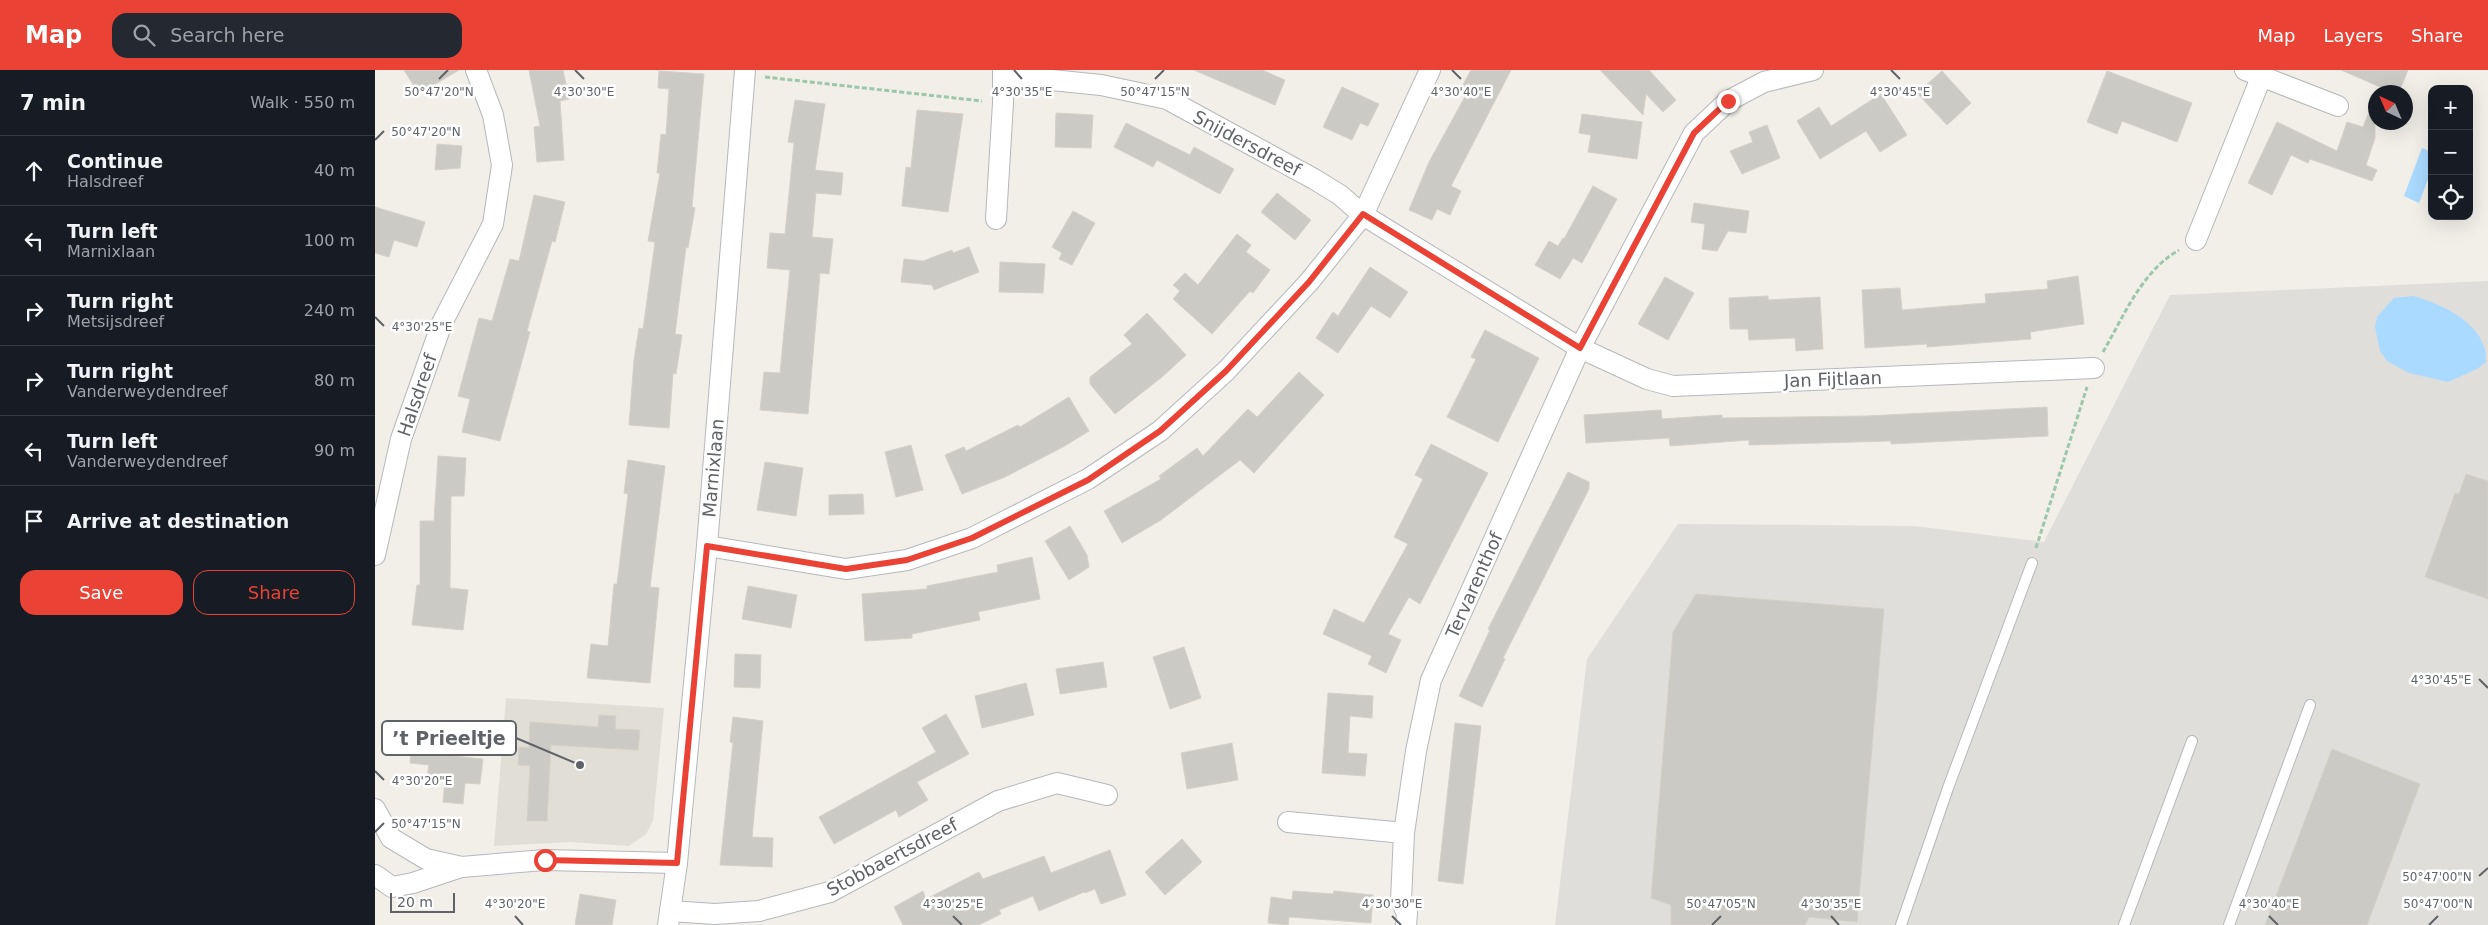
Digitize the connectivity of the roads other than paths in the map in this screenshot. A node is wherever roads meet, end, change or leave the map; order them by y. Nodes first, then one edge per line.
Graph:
1 (476, 70) edge
2 (1430, 70) edge
3 (1813, 70) edge
4 (745, 72) edge
5 (2257, 72) edge
6 (1003, 73) edge
7 (2338, 106) dead end
8 (1363, 214) junction
9 (996, 219) dead end
10 (2196, 240) dead end
11 (1580, 348) junction
12 (2094, 368) dead end
13 (707, 546) junction
14 (375, 555) edge
15 (2032, 563) dead end
16 (2310, 705) dead end
17 (2193, 741) dead end
18 (1107, 794) dead end
19 (375, 809) edge
20 (1288, 822) dead end
21 (1404, 833) junction
22 (677, 863) junction
23 (462, 867) junction
24 (375, 875) edge
25 (669, 918) edge
26 (1406, 925) edge
27 (1901, 925) edge
28 (2124, 925) edge
29 (2229, 925) edge

1 - 14 street, Halsdreef
2 - 8 street
3 - 11 street, Tervarenthof
4 - 13 street, Marnixlaan
5 - 7 street
5 - 10 street
6 - 8 street, Snijdersdreef
6 - 9 street, Snijdersdreef
8 - 11 street, Snijdersdreef
8 - 13 street
11 - 12 street, Jan Fijtlaan
11 - 21 street, Tervarenthof
13 - 22 street, Marnixlaan
15 - 27 lane
16 - 29 lane
17 - 28 lane
18 - 25 street, Stobbaertsdreef
19 - 23 street
20 - 21 street
21 - 26 street, Tervarenthof
22 - 23 street
22 - 25 street, Marnixlaan
23 - 24 street

